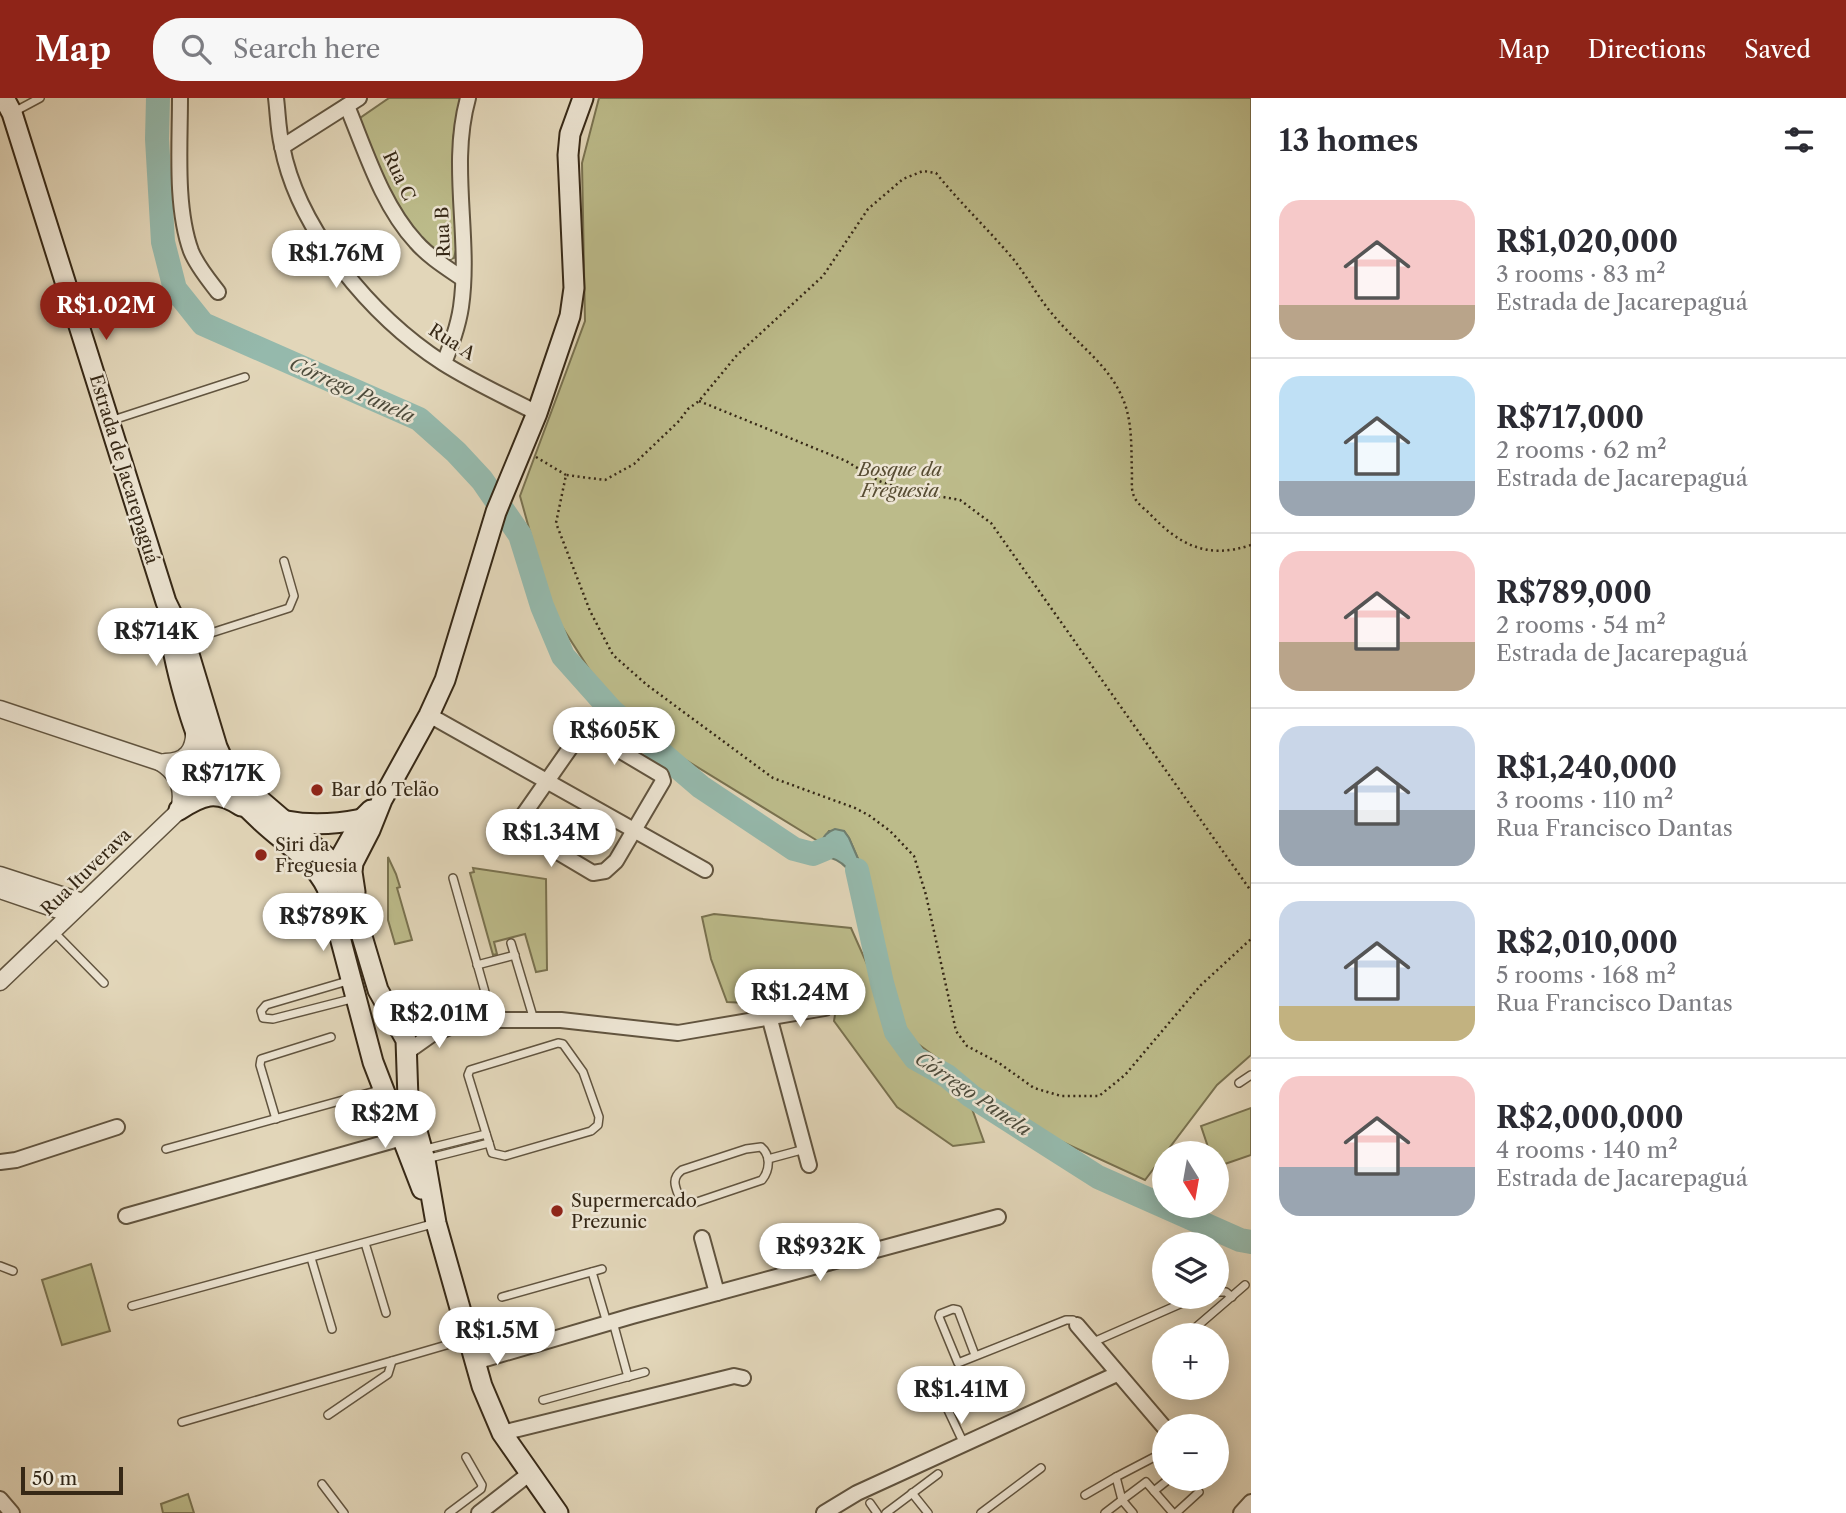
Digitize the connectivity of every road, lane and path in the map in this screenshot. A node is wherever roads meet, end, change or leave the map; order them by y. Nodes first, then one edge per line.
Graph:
1 (40, 98) edge
2 (180, 98) edge
3 (276, 98) edge
4 (468, 98) edge
5 (583, 98) edge
6 (353, 102) edge
7 (8, 105) edge
8 (282, 147) junction
9 (463, 279) junction
10 (218, 292) dead end
11 (444, 363) junction
12 (244, 377) dead end
13 (699, 401) junction
14 (537, 413) junction
15 (110, 421) junction
16 (523, 449) junction
17 (566, 475) junction
18 (1251, 545) edge
19 (284, 561) dead end
20 (166, 602) junction
21 (186, 641) junction
22 (0, 709) edge
23 (429, 715) junction
24 (194, 724) junction
25 (159, 762) junction
26 (218, 765) junction
27 (547, 780) junction
28 (382, 800) junction
29 (179, 810) junction
30 (362, 819) junction
31 (261, 821) junction
32 (286, 821) junction
33 (635, 831) junction
34 (335, 864) junction
35 (705, 870) dead end
36 (0, 875) edge
37 (453, 878) dead end
38 (0, 890) edge
39 (1251, 891) edge
40 (330, 898) junction
41 (83, 902) junction
42 (355, 911) junction
43 (70, 914) junction
44 (53, 930) junction
45 (1251, 939) edge
46 (511, 943) dead end
47 (515, 955) junction
48 (477, 965) junction
49 (0, 982) edge
50 (104, 983) dead end
51 (354, 989) junction
52 (381, 998) junction
53 (487, 999) dead end
54 (825, 1008) dead end
55 (769, 1016) junction
56 (534, 1020) junction
57 (458, 1024) junction
58 (331, 1037) dead end
59 (407, 1052) junction
60 (1251, 1075) edge
61 (1239, 1083) dead end
62 (383, 1089) junction
63 (276, 1119) junction
64 (117, 1127) dead end
65 (486, 1134) junction
66 (402, 1138) junction
67 (489, 1143) junction
68 (166, 1149) dead end
69 (805, 1149) junction
70 (424, 1155) junction
71 (768, 1159) junction
72 (0, 1162) edge
73 (809, 1165) dead end
74 (126, 1216) dead end
75 (998, 1217) dead end
76 (436, 1223) junction
77 (702, 1238) dead end
78 (365, 1243) junction
79 (311, 1258) junction
80 (0, 1266) edge
81 (602, 1269) dead end
82 (13, 1271) dead end
83 (592, 1272) junction
84 (1245, 1285) dead end
85 (717, 1293) junction
86 (1229, 1294) edge
87 (502, 1297) dead end
88 (1232, 1297) junction
89 (132, 1306) dead end
90 (1169, 1309) edge
91 (386, 1313) dead end
92 (610, 1323) junction
93 (1201, 1323) edge
94 (1077, 1325) joint
95 (332, 1329) dead end
96 (468, 1338) junction
97 (1091, 1343) junction
98 (975, 1355) junction
99 (392, 1361) junction
100 (475, 1363) junction
101 (645, 1372) dead end
102 (981, 1373) dead end
103 (1117, 1374) junction
104 (628, 1377) junction
105 (743, 1378) dead end
106 (543, 1401) dead end
107 (1152, 1414) edge
108 (327, 1415) dead end
109 (183, 1423) dead end
110 (502, 1433) junction
111 (964, 1444) junction
112 (466, 1457) dead end
113 (1152, 1458) edge
114 (1041, 1468) dead end
115 (529, 1474) junction
116 (938, 1474) dead end
117 (1116, 1477) junction
118 (322, 1484) dead end
119 (1152, 1489) edge
120 (1154, 1491) edge
121 (1199, 1492) dead end
122 (912, 1493) junction
123 (1085, 1495) dead end
124 (0, 1499) edge
125 (1122, 1500) junction
126 (1251, 1502) edge
127 (870, 1503) dead end
128 (12, 1513) edge
129 (344, 1513) edge
130 (449, 1513) edge
131 (479, 1513) edge
132 (558, 1513) edge
133 (824, 1513) edge
134 (877, 1513) edge
135 (886, 1513) edge
136 (928, 1513) edge
137 (981, 1513) edge
138 (1105, 1513) edge
139 (1133, 1513) edge
140 (1175, 1513) edge
141 (1241, 1513) edge

1 - 7 lane
2 - 10 street
3 - 8 street, Rua A
4 - 9 street, Rua B
5 - 14 main road
6 - 8 street
6 - 9 street, Rua C
7 - 15 main road, Estrada de Jacarepaguá
8 - 11 street, Rua A
9 - 11 street, Rua B
11 - 14 street, Rua A
12 - 15 lane
13 - 17 path
13 - 18 path
13 - 39 path
14 - 16 main road
15 - 20 main road, Estrada de Jacarepaguá
16 - 17 path
16 - 23 main road
17 - 45 path
19 - 21 lane
20 - 21 main road, Estrada de Jacarepaguá
20 - 24 main road, Estrada de Jacarepaguá
21 - 26 main road, Estrada de Jacarepaguá
22 - 25 street
23 - 27 street
23 - 28 main road
24 - 25 street
24 - 26 main road, Estrada de Jacarepaguá
25 - 26 street
25 - 29 street
26 - 29 street, Rua Ituverava
26 - 31 main road, Estrada de Jacarepaguá
26 - 32 main road, Estrada de Jacarepaguá
27 - 33 street
27 - 33 street
27 - 33 street
28 - 30 main road
28 - 42 main road
29 - 31 main road
29 - 41 street, Rua Ituverava
30 - 32 main road
30 - 34 main road
31 - 40 main road, Estrada de Jacarepaguá
32 - 34 main road, Estrada de Jacarepaguá
33 - 35 street
34 - 40 main road
34 - 42 main road, Estrada de Jacarepaguá
36 - 41 street
37 - 48 lane
38 - 43 street
40 - 51 main road, Estrada de Jacarepaguá
41 - 43 street, Rua Ituverava
42 - 52 main road, Estrada de Jacarepaguá
43 - 44 street, Rua Ituverava
44 - 49 street, Rua Ituverava
44 - 50 lane
46 - 47 lane
47 - 48 lane
47 - 56 lane
48 - 53 lane
51 - 51 lane
51 - 59 main road
51 - 62 main road, Estrada de Jacarepaguá
52 - 57 street
52 - 59 main road, Estrada de Jacarepaguá
54 - 55 street
55 - 56 street
55 - 69 street
56 - 57 street
57 - 59 street
58 - 63 lane
59 - 70 main road, Estrada de Jacarepaguá
60 - 61 lane
62 - 63 lane
62 - 66 main road, Estrada de Jacarepaguá
63 - 68 lane
64 - 72 street
65 - 67 lane
65 - 67 lane
65 - 70 lane
66 - 74 street
66 - 76 main road, Estrada de Jacarepaguá
67 - 70 lane
69 - 71 lane
69 - 73 street
70 - 76 main road, Estrada de Jacarepaguá
71 - 71 lane
75 - 85 street
76 - 78 lane
76 - 96 main road, Estrada de Jacarepaguá
77 - 85 street
78 - 79 lane
78 - 91 lane
79 - 89 lane
79 - 95 lane
80 - 82 lane
81 - 83 lane
83 - 87 lane
83 - 92 lane
84 - 88 lane
85 - 92 street
86 - 88 lane
88 - 93 lane
90 - 97 lane
92 - 100 street
92 - 104 lane
94 - 97 street
94 - 98 lane
96 - 99 lane
96 - 100 main road, Estrada de Jacarepaguá
97 - 103 street
98 - 98 lane
99 - 108 lane
99 - 109 lane
100 - 110 main road, Estrada de Jacarepaguá
101 - 104 lane
102 - 111 lane
103 - 107 street
103 - 111 street
104 - 106 lane
105 - 110 street
110 - 115 main road, Estrada de Jacarepaguá
111 - 133 street
112 - 130 lane
113 - 117 lane
114 - 137 lane
115 - 131 street
115 - 132 main road, Estrada de Jacarepaguá
116 - 122 lane
117 - 123 lane
117 - 125 lane
118 - 129 lane
119 - 125 lane
120 - 140 lane
121 - 140 lane
122 - 135 lane
122 - 136 lane
124 - 128 street
125 - 138 lane
125 - 139 lane
126 - 141 street
127 - 134 lane

